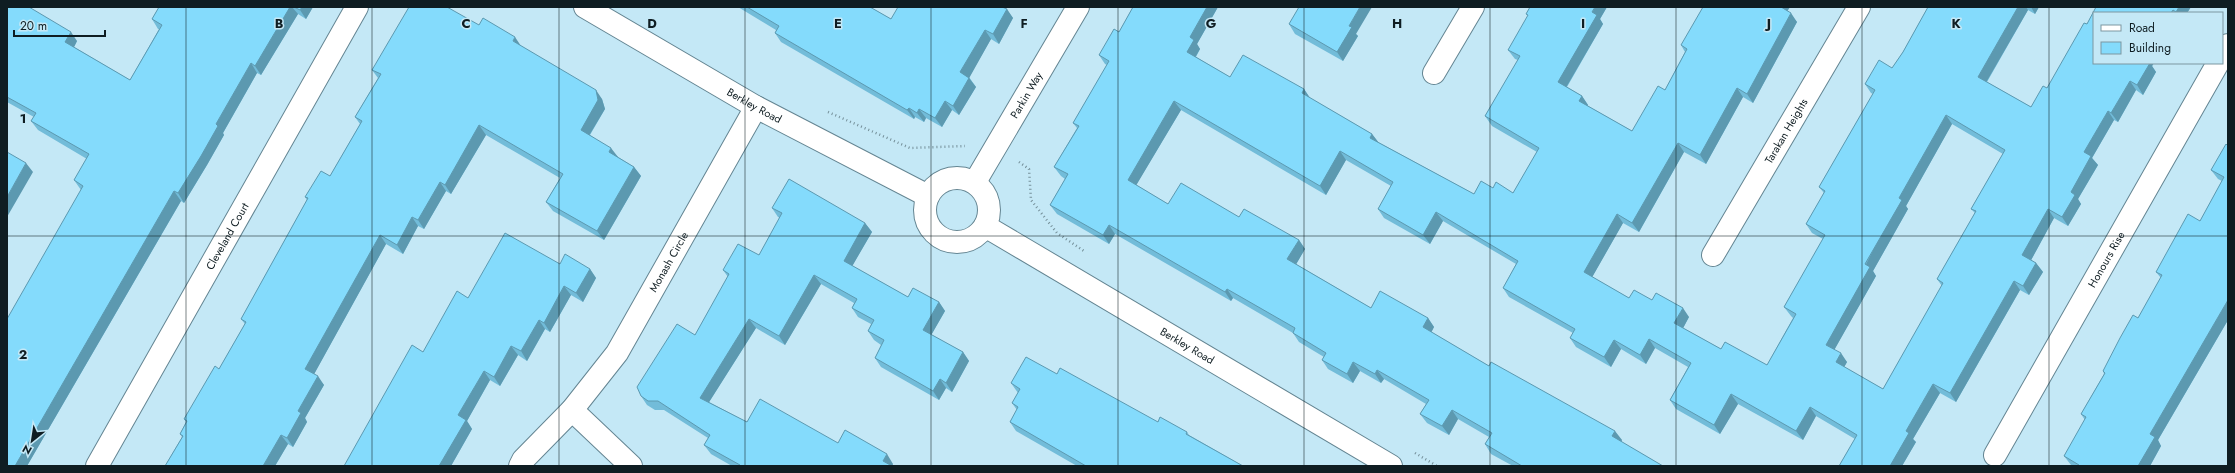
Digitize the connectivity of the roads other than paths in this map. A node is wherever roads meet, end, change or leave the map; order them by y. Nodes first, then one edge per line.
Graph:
1 (357, 7) edge
2 (585, 7) edge
3 (1078, 7) edge
4 (1473, 7) edge
5 (1859, 7) edge
6 (2228, 45) edge
7 (2223, 54) edge
8 (2217, 64) edge
9 (1434, 73) dead end
10 (756, 107) junction
11 (974, 182) junction
12 (928, 196) junction
13 (985, 226) junction
14 (1713, 256) dead end
15 (572, 410) junction
16 (1996, 455) dead end
17 (97, 466) edge
18 (520, 466) edge
19 (631, 466) edge
20 (1390, 466) edge

1 - 17 street, Cleveland Court
2 - 10 street, Berkley Road
3 - 11 street, Parkin Way
4 - 9 street
5 - 14 street, Tarakan Heights
6 - 7 street
8 - 16 street, Honours Rise
10 - 12 street, Berkley Road
10 - 15 street, Monash Circle
11 - 12 street
11 - 13 street
12 - 13 street
13 - 20 street, Berkley Road
15 - 18 street, Monash Circle
15 - 19 street

